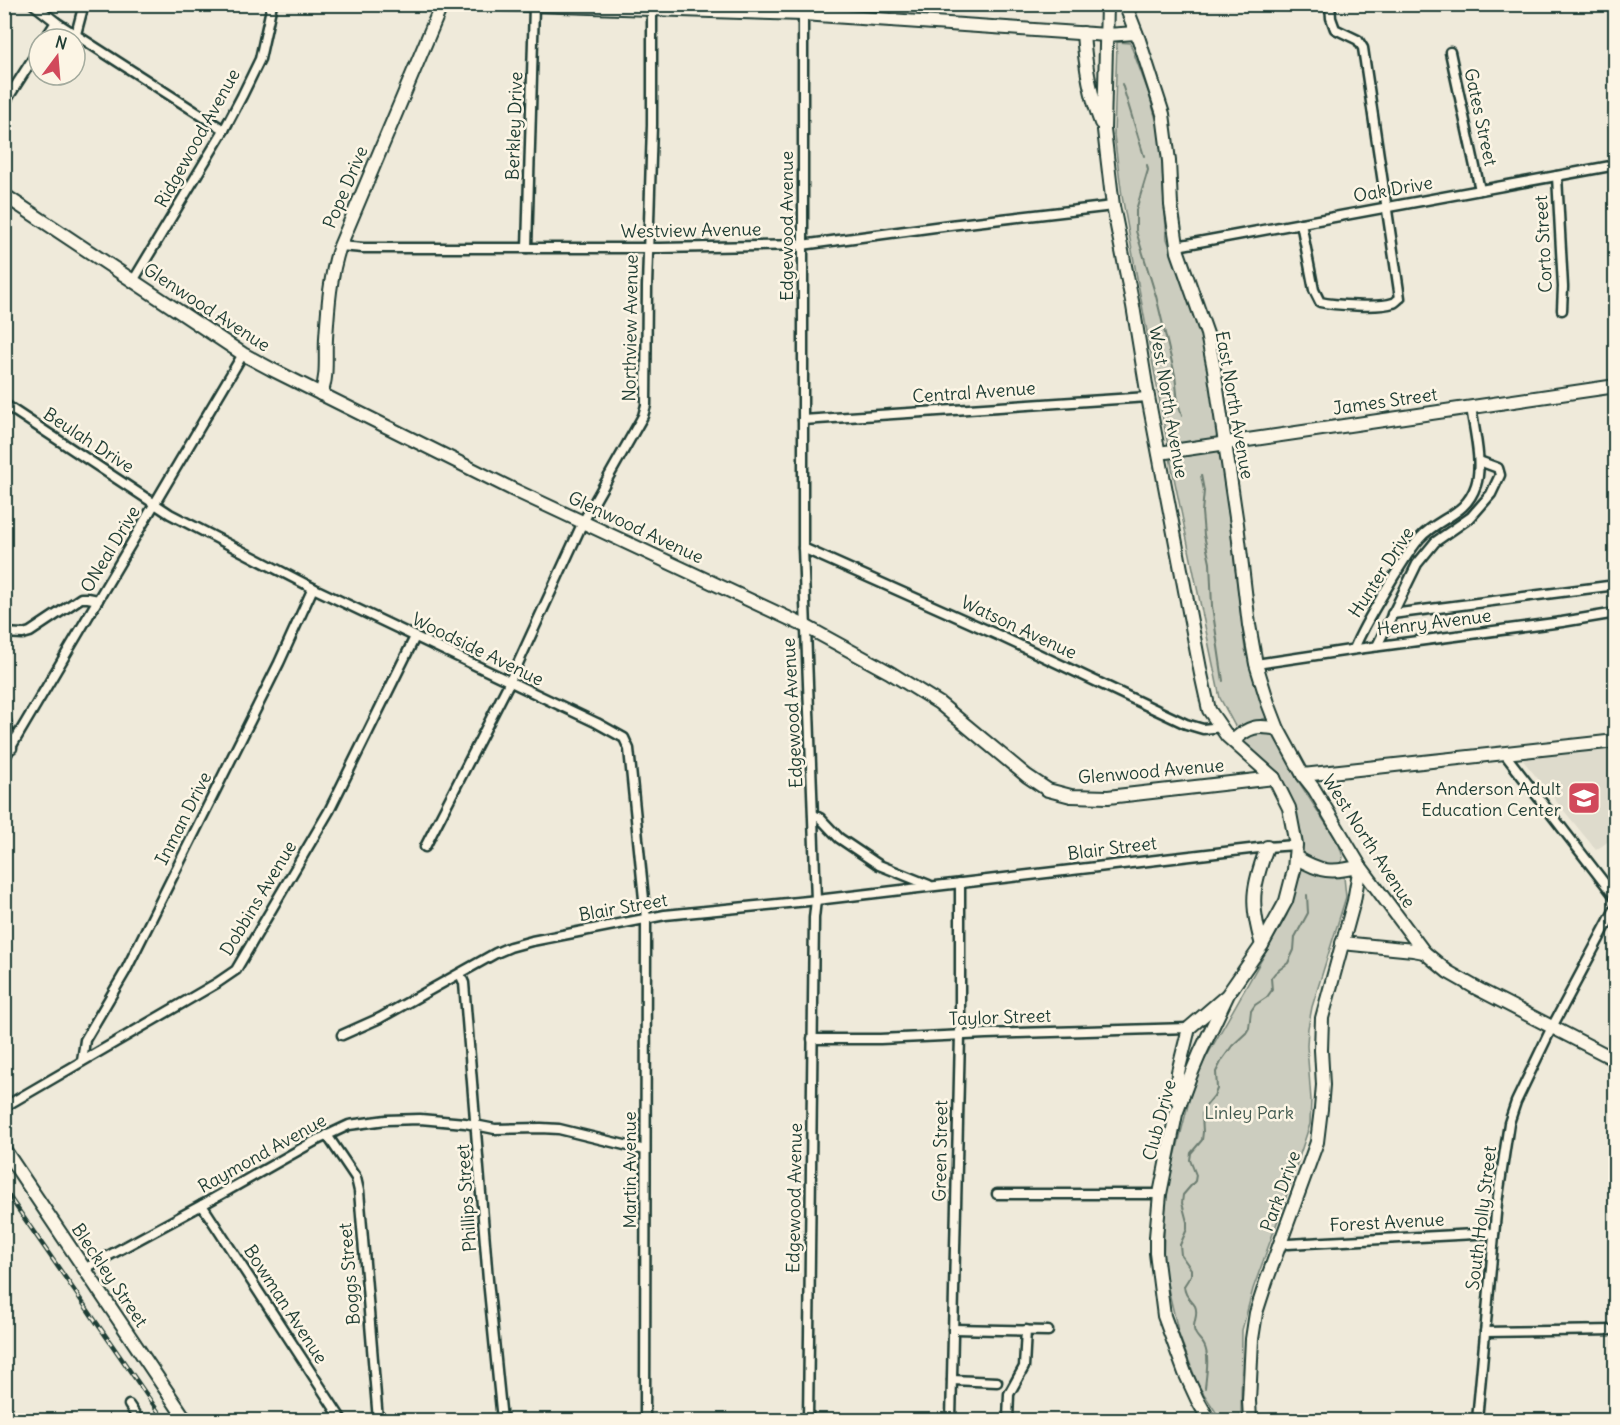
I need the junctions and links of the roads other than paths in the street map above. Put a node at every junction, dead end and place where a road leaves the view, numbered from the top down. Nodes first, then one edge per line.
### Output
1 (33, 4) edge
2 (84, 4) edge
3 (272, 4) edge
4 (442, 4) edge
5 (500, 4) edge
6 (1107, 4) edge
7 (1125, 4) edge
8 (1330, 4) edge
9 (563, 5) edge
10 (534, 6) edge
11 (652, 9) junction
12 (805, 9) edge
13 (56, 22) junction
14 (53, 27) edge
15 (64, 27) edge
16 (78, 27) edge
17 (1083, 33) junction
18 (1136, 33) junction
19 (1107, 35) junction
20 (87, 41) edge
21 (1450, 52) dead end
22 (27, 68) edge
23 (4, 104) edge
24 (224, 130) junction
25 (1104, 130) junction
26 (1616, 165) edge
27 (1557, 176) junction
28 (1480, 190) junction
29 (4, 195) edge
30 (1113, 206) junction
31 (1387, 207) junction
32 (1301, 223) junction
33 (802, 245) junction
34 (340, 246) junction
35 (1177, 246) junction
36 (526, 248) junction
37 (648, 248) junction
38 (133, 280) junction
39 (1562, 310) dead end
40 (243, 354) junction
41 (1616, 386) edge
42 (321, 394) junction
43 (1148, 397) junction
44 (4, 404) edge
45 (1472, 407) junction
46 (803, 420) junction
47 (1224, 443) junction
48 (1159, 453) junction
49 (1479, 461) junction
50 (156, 504) junction
51 (583, 522) junction
52 (803, 548) junction
53 (1616, 585) edge
54 (314, 588) junction
55 (98, 600) junction
56 (1616, 613) edge
57 (1392, 614) junction
58 (805, 626) junction
59 (4, 633) edge
60 (416, 637) junction
61 (1377, 646) junction
62 (1353, 649) junction
63 (1256, 664) junction
64 (509, 683) junction
65 (4, 712) edge
66 (1222, 728) junction
67 (1278, 729) junction
68 (1233, 741) junction
69 (1616, 741) edge
70 (12, 748) junction
71 (1504, 753) junction
72 (4, 759) edge
73 (1303, 775) junction
74 (1274, 778) junction
75 (814, 815) junction
76 (425, 847) dead end
77 (1267, 847) junction
78 (1296, 851) junction
79 (1360, 866) junction
80 (960, 883) junction
81 (933, 886) junction
82 (1616, 898) edge
83 (816, 900) junction
84 (1616, 907) edge
85 (646, 919) junction
86 (1342, 943) junction
87 (1262, 945) junction
88 (1424, 952) junction
89 (460, 974) junction
90 (1228, 994) junction
91 (1189, 1028) junction
92 (1552, 1028) junction
93 (342, 1035) dead end
94 (960, 1035) junction
95 (812, 1039) junction
96 (1616, 1060) edge
97 (82, 1061) junction
98 (4, 1107) edge
99 (1176, 1114) junction
100 (477, 1127) junction
101 (327, 1135) junction
102 (4, 1149) edge
103 (645, 1150) junction
104 (997, 1194) dead end
105 (1160, 1194) junction
106 (202, 1205) junction
107 (1494, 1233) junction
108 (1281, 1242) junction
109 (84, 1269) junction
110 (953, 1329) junction
111 (1026, 1330) junction
112 (1616, 1330) edge
113 (1047, 1331) dead end
114 (1485, 1332) junction
115 (952, 1380) junction
116 (998, 1382) dead end
117 (129, 1405) dead end
118 (4, 1414) edge
119 (16, 1420) edge
120 (139, 1420) edge
121 (186, 1420) edge
122 (342, 1420) edge
123 (378, 1420) edge
124 (502, 1420) edge
125 (645, 1420) edge
126 (808, 1420) edge
127 (951, 1420) edge
128 (1008, 1420) edge
129 (1209, 1420) edge
130 (1250, 1420) edge
131 (1477, 1420) edge

1 - 13 street
2 - 16 street
3 - 24 street, Ridgewood Avenue
4 - 34 main road, Pope Drive
5 - 10 main road
6 - 19 main road, West North Avenue
7 - 18 main road, East North Avenue
8 - 31 street
9 - 10 main road
9 - 11 main road
10 - 36 street, Berkley Drive
11 - 12 main road
11 - 37 street, Northview Avenue
12 - 17 main road
12 - 33 street, Edgewood Avenue
13 - 14 street
13 - 15 street
17 - 19 main road
17 - 25 main road
18 - 19 main road
18 - 35 main road, East North Avenue
19 - 25 main road, West North Avenue
20 - 24 street
21 - 28 street, Gates Street
22 - 23 street
24 - 38 street, Ridgewood Avenue
25 - 30 main road, West North Avenue
26 - 27 street, Oak Drive
27 - 28 street, Oak Drive
27 - 39 street, Corto Street
28 - 31 street, Oak Drive
29 - 38 main road, Glenwood Avenue
30 - 33 street, Westview Avenue
30 - 43 main road, West North Avenue
31 - 32 street, Oak Drive
31 - 32 street
32 - 35 street, Oak Drive
33 - 37 street, Westview Avenue
33 - 46 street, Edgewood Avenue
34 - 36 street, Westview Avenue
34 - 42 main road, Pope Drive
35 - 47 main road, East North Avenue
36 - 37 street, Westview Avenue
37 - 51 street, Northview Avenue
38 - 40 main road, Glenwood Avenue
40 - 42 main road, Glenwood Avenue
40 - 50 street, ONeal Drive
41 - 45 main road, James Street
42 - 51 main road, Glenwood Avenue
43 - 46 street, Central Avenue
43 - 48 main road, West North Avenue
44 - 50 street, Beulah Drive
45 - 47 main road, James Street
45 - 49 street, Hunter Drive
46 - 52 street, Edgewood Avenue
47 - 48 main road, James Street
47 - 63 main road, East North Avenue
48 - 66 main road, West North Avenue
49 - 57 street, Hunter Drive
49 - 62 street, Hunter Drive
50 - 54 street, Woodside Avenue
50 - 55 street, ONeal Drive
51 - 58 main road, Glenwood Avenue
51 - 64 street, Northview Avenue
52 - 58 street, Edgewood Avenue
52 - 66 street, Watson Avenue
53 - 57 street, Henry Avenue
54 - 60 street, Woodside Avenue
54 - 97 street, Inman Drive
55 - 59 street
55 - 70 street, ONeal Drive
56 - 61 street, Henry Avenue
57 - 61 street, Hunter Drive
58 - 74 main road, Glenwood Avenue
58 - 75 street, Edgewood Avenue
60 - 64 street, Woodside Avenue
60 - 97 street, Dobbins Avenue
61 - 62 street, Henry Avenue
62 - 63 street, Henry Avenue
63 - 67 main road, East North Avenue
64 - 76 street, Northview Avenue
64 - 85 street, Woodside Avenue
65 - 70 street
66 - 68 main road, West North Avenue
67 - 68 main road
67 - 73 main road, East North Avenue
68 - 74 main road, West North Avenue
69 - 71 main road
70 - 72 street, ONeal Drive
71 - 73 main road
71 - 82 street
73 - 79 main road, West North Avenue
74 - 78 main road
75 - 81 street, Blair Street
75 - 83 street, Edgewood Avenue
77 - 78 street, Blair Street
77 - 80 street, Blair Street
77 - 87 main road
78 - 79 main road
78 - 87 main road, Club Drive
79 - 86 main road, Park Drive
79 - 88 main road, West North Avenue
80 - 81 street, Blair Street
80 - 94 street, Green Street
81 - 83 street, Blair Street
83 - 85 street, Blair Street
83 - 95 street, Edgewood Avenue
84 - 92 street, South Holly Street
85 - 89 street, Blair Street
85 - 103 street, Martin Avenue
86 - 88 main road
86 - 108 main road, Park Drive
87 - 90 main road, Club Drive
88 - 92 main road, West North Avenue
89 - 93 street, Blair Street
89 - 100 street, Phillips Street
90 - 91 main road
90 - 99 main road, Club Drive
91 - 94 street, Taylor Street
91 - 99 main road
92 - 96 main road, West North Avenue
92 - 107 street, South Holly Street
94 - 95 street, Taylor Street
94 - 110 street, Green Street
95 - 126 street, Edgewood Avenue
97 - 98 street, Dobbins Avenue
99 - 105 main road, Club Drive
100 - 101 street, Raymond Avenue
100 - 103 street, Raymond Avenue
100 - 124 street, Phillips Street
101 - 106 street, Raymond Avenue
101 - 123 street, Boggs Street
102 - 109 main road, Bleckley Street
103 - 125 street, Martin Avenue
104 - 105 street
105 - 129 main road, Club Drive
106 - 109 street, Raymond Avenue
106 - 122 street, Bowman Avenue
107 - 108 street, Forest Avenue
107 - 114 street, South Holly Street
108 - 130 main road, Park Drive
109 - 121 main road, Bleckley Street
110 - 111 street
110 - 115 street, Green Street
111 - 113 street
111 - 128 street
112 - 114 street
114 - 131 street, South Holly Street
115 - 116 street
115 - 127 street, Green Street
117 - 120 street
118 - 119 main road

